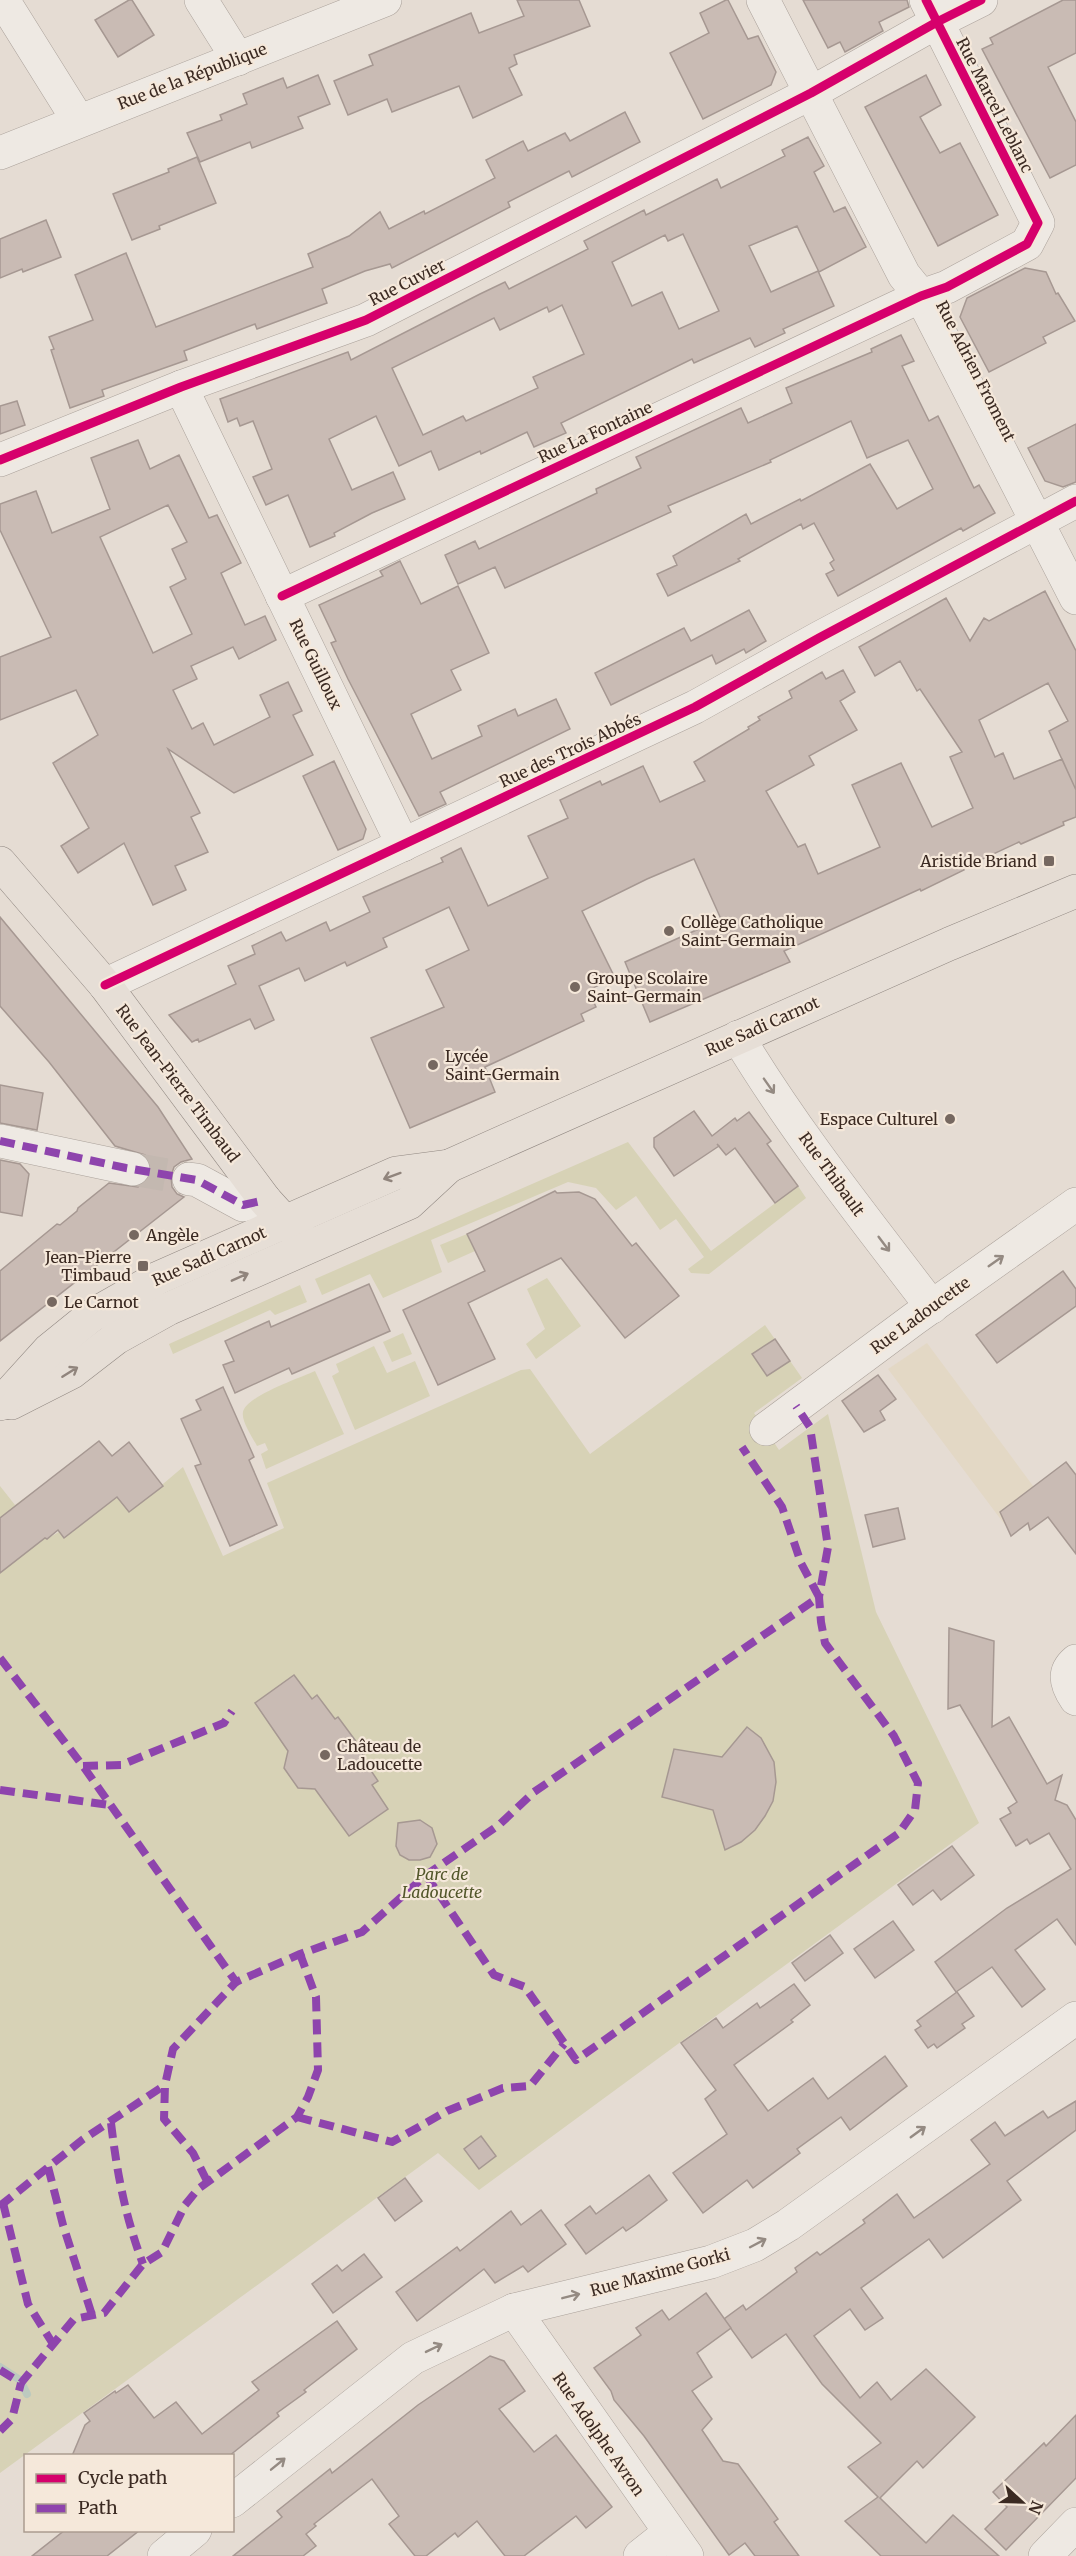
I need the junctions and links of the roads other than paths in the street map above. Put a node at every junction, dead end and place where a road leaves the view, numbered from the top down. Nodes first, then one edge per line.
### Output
1 (3, 0) edge
2 (201, 0) edge
3 (385, 0) edge
4 (763, 0) edge
5 (981, 0) edge
6 (931, 11) edge
7 (238, 59) junction
8 (811, 93) junction
9 (78, 120) junction
10 (0, 153) edge
11 (1038, 223) joint
12 (921, 296) junction
13 (181, 387) junction
14 (0, 460) edge
15 (1076, 501) edge
16 (1037, 521) junction
17 (282, 596) junction
18 (1076, 598) edge
19 (403, 845) junction
20 (0, 863) edge
21 (1076, 891) edge
22 (105, 986) junction
23 (738, 1037) junction
24 (0, 1141) edge
25 (449, 1166) junction
26 (133, 1169) tunnel mouth
27 (189, 1179) tunnel mouth
28 (1076, 1204) edge
29 (275, 1211) junction
30 (312, 1245) junction
31 (932, 1307) junction
32 (0, 1404) edge
33 (0, 1409) edge
34 (766, 1429) dead end
35 (1076, 1661) edge
36 (1076, 1699) edge
37 (1076, 2018) edge
38 (514, 2310) junction
39 (234, 2499) edge
40 (1076, 2524) edge
41 (193, 2532) edge
42 (678, 2545) edge
43 (164, 2556) edge
44 (640, 2556) edge
45 (1045, 2556) edge

1 - 9 street
2 - 7 street
3 - 7 street, Rue de la République
4 - 8 street, Rue Adrien Froment
5 - 6 street, Rue Cuvier
6 - 8 street, Rue Cuvier
6 - 11 street, Rue Marcel Leblanc
7 - 9 street, Rue de la République
8 - 12 street, Rue Adrien Froment
8 - 13 street, Rue Cuvier
9 - 10 street, Rue de la République
11 - 12 street, Rue La Fontaine
12 - 16 street, Rue Adrien Froment
12 - 17 street, Rue La Fontaine
13 - 14 street, Rue Cuvier
13 - 17 street, Rue Guilloux
15 - 16 street, Rue des Trois Abbés
16 - 18 street, Rue Adrien Froment
16 - 19 street, Rue des Trois Abbés
17 - 19 street, Rue Guilloux
19 - 22 street, Rue des Trois Abbés
20 - 22 main road, Rue Jean-Pierre Timbaud
21 - 23 main road, Rue Sadi Carnot
22 - 29 main road, Rue Jean-Pierre Timbaud
23 - 25 main road, Rue Sadi Carnot
23 -> 31 street, Rue Thibault
24 - 26 street
25 -> 29 main road, Rue Sadi Carnot
25 - 30 main road, Rue Sadi Carnot
27 - 29 street
31 -> 28 street, Rue Ladoucette
29 - 30 main road, Rue Jean-Pierre Timbaud
29 - 32 main road, Rue Sadi Carnot
33 -> 30 main road, Rue Sadi Carnot
31 - 34 street, Rue Ladoucette
35 - 36 street
38 -> 37 street, Rue Maxime Gorki
39 -> 38 street, Rue Maxime Gorki
38 - 42 street, Rue Adolphe Avron
40 - 45 street
41 - 43 street
42 - 44 street

